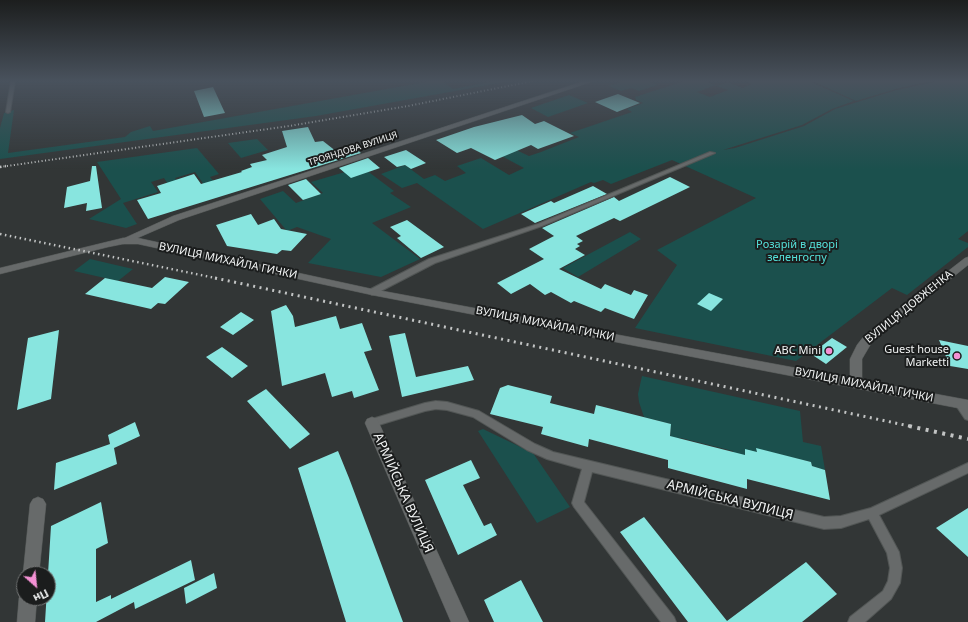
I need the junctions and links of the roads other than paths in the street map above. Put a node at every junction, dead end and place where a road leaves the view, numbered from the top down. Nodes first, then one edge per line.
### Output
1 (505, 110) edge
2 (712, 153) dead end
3 (123, 241) junction
4 (968, 260) edge
5 (0, 271) edge
6 (372, 292) junction
7 (856, 383) junction
8 (964, 404) edge
9 (968, 416) edge
10 (372, 423) joint
11 (588, 466) junction
12 (968, 468) edge
13 (38, 504) dead end
14 (872, 513) junction
15 (32, 566) edge
16 (27, 606) edge
17 (26, 622) edge
18 (460, 622) edge
19 (669, 622) edge
20 (854, 622) edge

1 - 3 street, ТРОЯНДОВА ВУЛИЦЯ
2 - 6 lane
3 - 5 street
3 - 6 street, ВУЛИЦЯ МИХАЙЛА ГИЧКИ
4 - 7 street, ВУЛИЦЯ ДОВЖЕНКА
6 - 7 street, ВУЛИЦЯ МИХАЙЛА ГИЧКИ
7 - 8 street, ВУЛИЦЯ МИХАЙЛА ГИЧКИ
8 - 9 lane
10 - 11 lane, АРМІЙСЬКА ВУЛИЦЯ
10 - 18 street, АРМІЙСЬКА ВУЛИЦЯ
11 - 14 lane, АРМІЙСЬКА ВУЛИЦЯ
11 - 19 lane
12 - 14 lane, АРМІЙСЬКА ВУЛИЦЯ
13 - 15 street
14 - 20 lane
16 - 17 street

